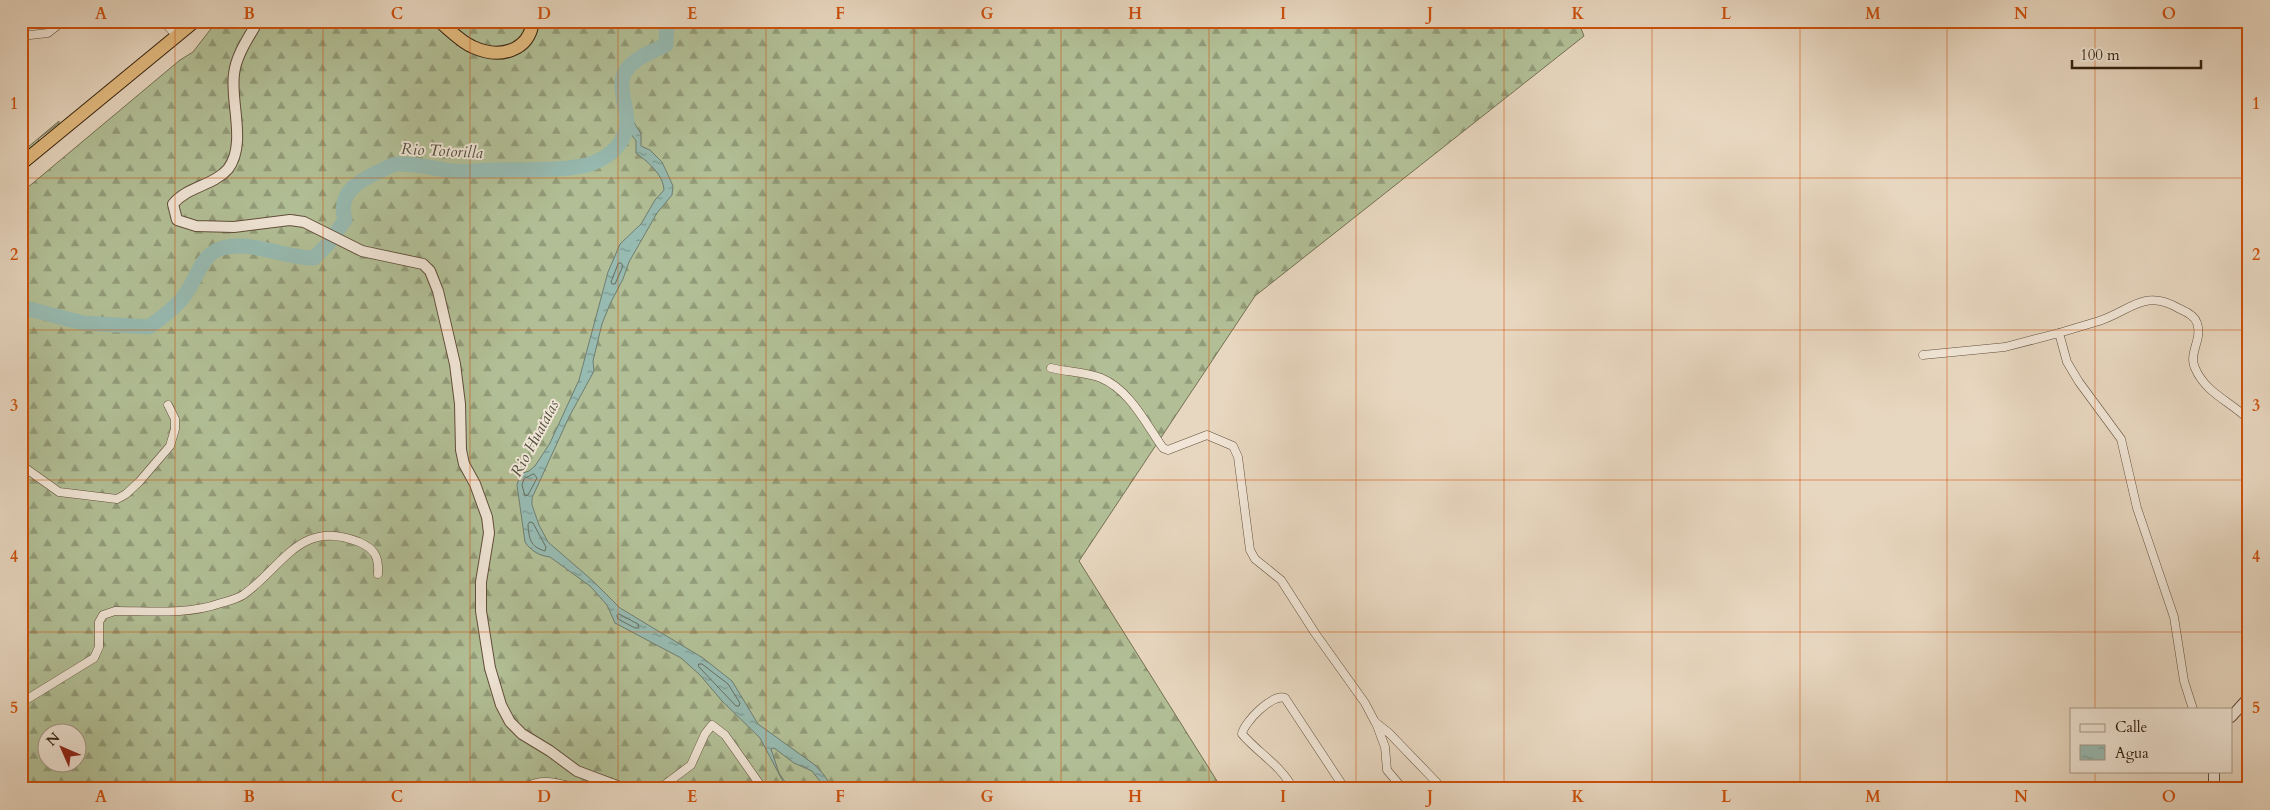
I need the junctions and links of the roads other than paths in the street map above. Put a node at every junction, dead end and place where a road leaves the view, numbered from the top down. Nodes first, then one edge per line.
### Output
1 (63, 21) edge
2 (162, 21) edge
3 (196, 21) edge
4 (258, 21) edge
5 (439, 21) edge
6 (533, 21) edge
7 (176, 35) junction
8 (21, 36) edge
9 (21, 164) edge
10 (2059, 333) junction
11 (1923, 355) dead end
12 (1051, 368) dead end
13 (168, 405) dead end
14 (2249, 420) edge
15 (21, 465) edge
16 (378, 574) dead end
17 (2249, 697) edge
18 (21, 703) edge
19 (2193, 708) edge
20 (2232, 716) edge
21 (1375, 722) junction
22 (2214, 772) edge
23 (612, 783) junction
24 (522, 789) edge
25 (625, 789) edge
26 (659, 789) edge
27 (764, 789) edge
28 (1293, 789) edge
29 (1345, 789) edge
30 (1403, 789) edge
31 (1443, 789) edge
32 (2214, 789) edge

1 - 8 street
2 - 7 street
3 - 7 highway
4 - 23 street
5 - 6 highway
7 - 9 highway
10 - 11 street
10 - 14 street
10 - 19 street
12 - 21 street
13 - 15 street
16 - 18 street
17 - 20 street
21 - 30 street
21 - 31 street
22 - 32 street
23 - 24 street
23 - 25 street
26 - 27 street
28 - 29 street

